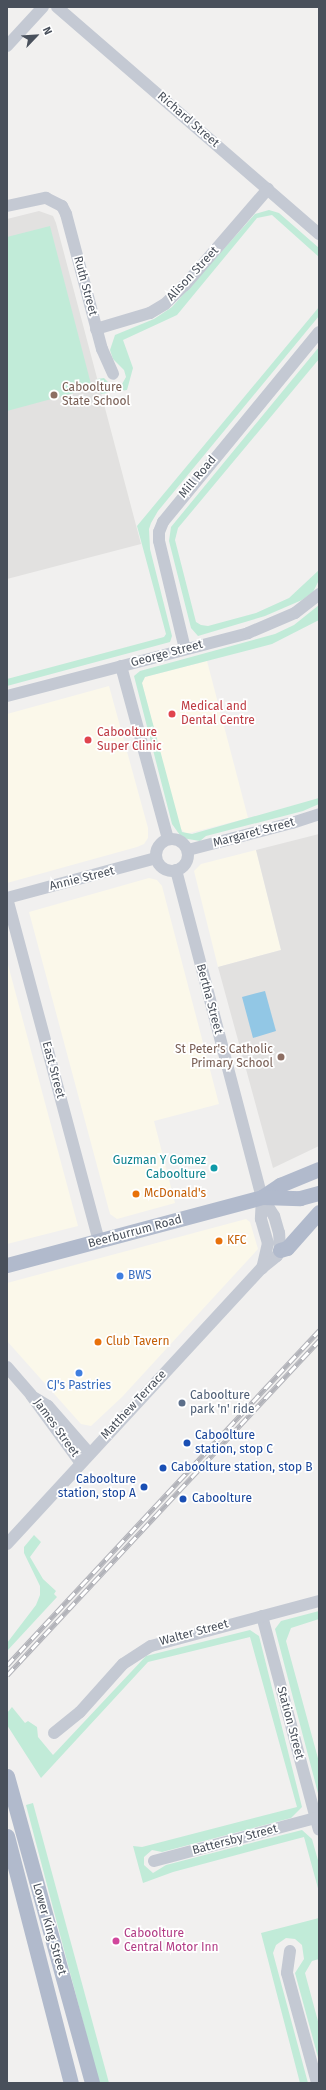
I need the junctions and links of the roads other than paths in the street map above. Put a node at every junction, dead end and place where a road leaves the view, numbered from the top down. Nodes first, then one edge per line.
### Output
1 (43, 7) edge
2 (57, 7) edge
3 (7, 46) edge
4 (268, 189) junction
5 (7, 206) edge
6 (319, 234) edge
7 (96, 329) junction
8 (319, 332) edge
9 (113, 374) dead end
10 (319, 594) edge
11 (186, 648) junction
12 (121, 666) junction
13 (7, 696) edge
14 (319, 814) edge
15 (168, 839) junction
16 (188, 850) junction
17 (156, 858) junction
18 (176, 870) junction
19 (7, 898) edge
20 (319, 1169) edge
21 (319, 1192) edge
22 (262, 1198) junction
23 (319, 1212) edge
24 (99, 1241) junction
25 (280, 1250) junction
26 (7, 1265) edge
27 (262, 1268) junction
28 (7, 1367) edge
29 (31, 1395) junction
30 (89, 1453) junction
31 (80, 1462) junction
32 (7, 1544) edge
33 (319, 1601) edge
34 (262, 1616) junction
35 (54, 1733) dead end
36 (7, 1776) edge
37 (316, 1818) junction
38 (319, 1830) edge
39 (7, 1838) edge
40 (154, 1861) dead end
41 (290, 1951) dead end
42 (71, 2083) edge
43 (92, 2083) edge
44 (316, 2083) edge

1 - 3 street
2 - 4 street, Richard Street
4 - 6 street, Richard Street
4 - 7 street, Alison Street
5 - 7 street, Ruth Street
7 - 9 street, Ruth Street
8 - 11 street, Mill Road
10 - 11 street, George Street
11 - 12 street, George Street
12 - 13 street, George Street
12 - 15 street
14 - 16 street, Margaret Street
15 - 16 street
15 - 17 street
16 - 18 street
17 - 18 street
17 - 19 street, Annie Street
18 - 22 street, Bertha Street
19 - 24 street, East Street
20 - 22 main road, Beerburrum Road
21 - 22 main road, Beerburrum Road
22 - 24 main road, Beerburrum Road
22 - 25 street
22 - 27 street, Matthew Terrace
23 - 25 main road
24 - 26 main road, Beerburrum Road
25 - 27 street, Matthew Terrace
27 - 30 street, Matthew Terrace
28 - 29 street, James Street
29 - 30 street, James Street
29 - 31 street, James Street
30 - 31 street, Matthew Terrace
31 - 32 street, Matthew Terrace
33 - 34 street, Walter Street
34 - 35 street, Walter Street
34 - 37 street, Station Street
36 - 43 main road, Lower King Street
37 - 38 street, Station Street
37 - 40 street, Battersby Street
39 - 42 main road, Lower King Street
41 - 44 street

